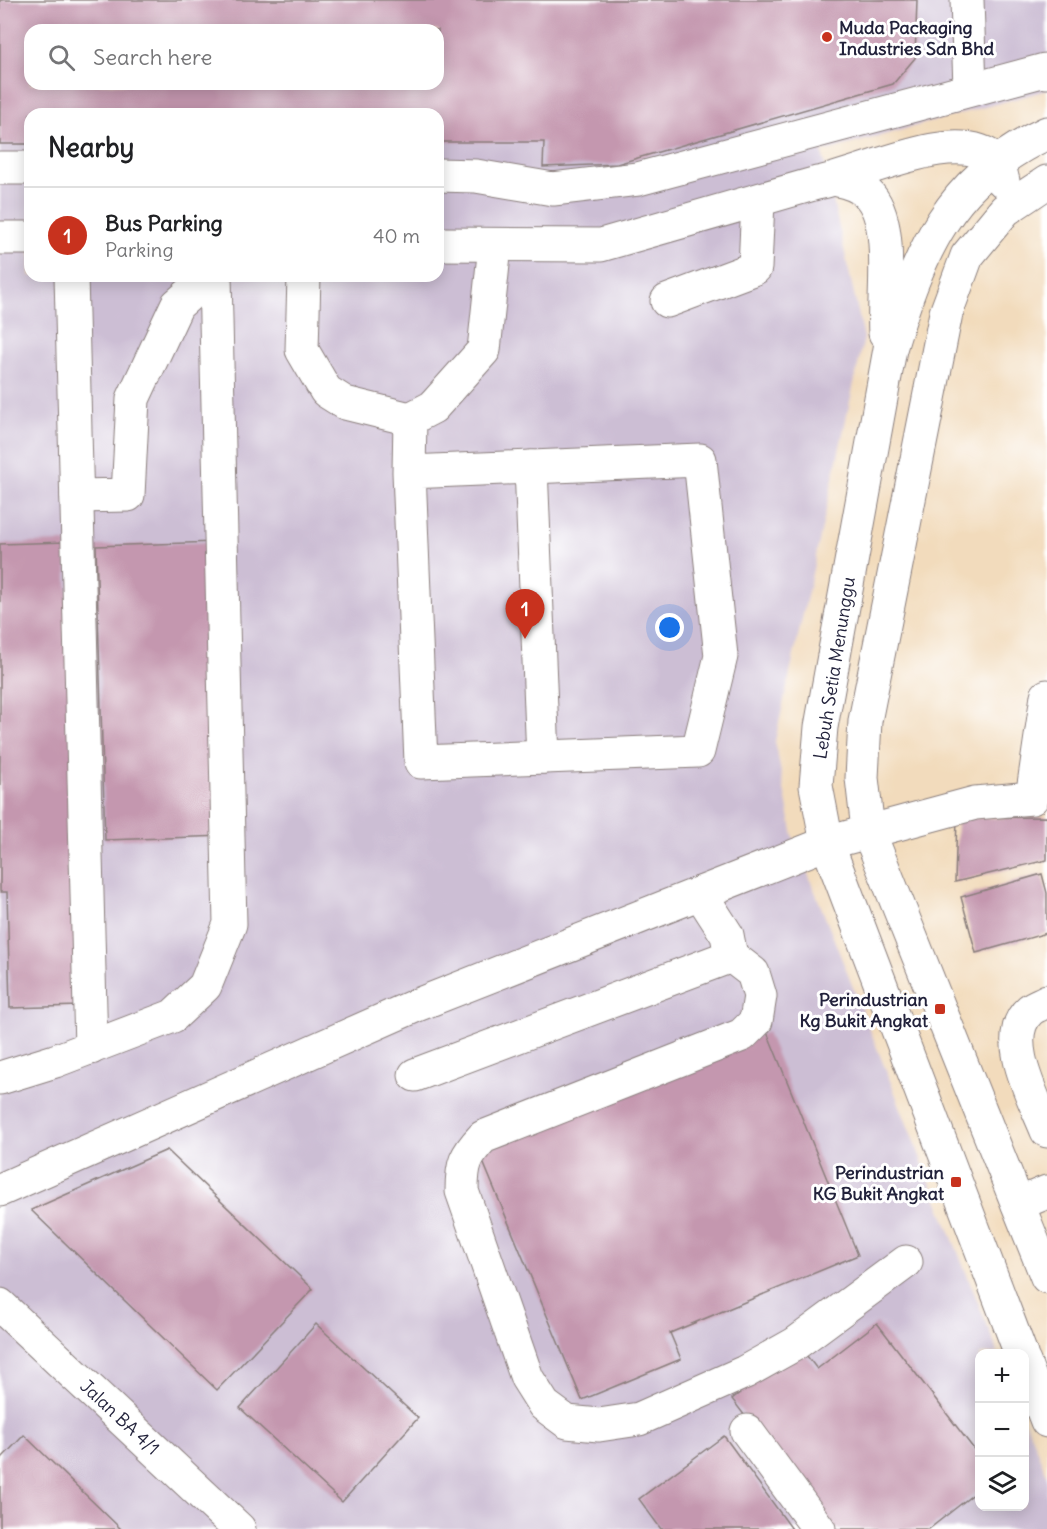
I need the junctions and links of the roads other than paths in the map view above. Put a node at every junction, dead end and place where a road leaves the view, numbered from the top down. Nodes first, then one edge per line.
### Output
1 (967, 0) edge
2 (1047, 72) edge
3 (970, 88) junction
4 (1047, 133) edge
5 (997, 161) junction
6 (0, 168) edge
7 (24, 168) edge
8 (444, 175) edge
9 (838, 180) junction
10 (1047, 182) edge
11 (758, 201) junction
12 (1005, 210) junction
13 (0, 238) edge
14 (24, 238) edge
15 (444, 244) edge
16 (495, 245) junction
17 (71, 282) edge
18 (203, 282) edge
19 (215, 282) edge
20 (304, 282) edge
21 (667, 301) dead end
22 (890, 349) junction
23 (410, 419) junction
24 (531, 467) junction
25 (409, 472) junction
26 (76, 496) junction
27 (1047, 696) edge
28 (543, 757) junction
29 (868, 830) junction
30 (827, 843) junction
31 (700, 893) junction
32 (731, 956) junction
33 (1047, 1001) edge
34 (91, 1048) junction
35 (415, 1075) dead end
36 (0, 1078) edge
37 (1047, 1131) edge
38 (0, 1190) edge
39 (1033, 1198) edge
40 (906, 1262) dead end
41 (1047, 1277) edge
42 (0, 1305) edge
43 (1019, 1349) edge
44 (1029, 1375) edge
45 (1047, 1422) edge
46 (747, 1431) dead end
47 (239, 1529) edge
48 (819, 1529) edge

1 - 3 street
2 - 3 street
3 - 8 street
4 - 5 street, Lebuh Setia Menunggu
5 - 9 street
5 - 12 street
5 - 22 street, Lebuh Setia Menunggu
6 - 7 street
9 - 11 street
9 - 22 street
10 - 12 street
11 - 16 street
11 - 21 street
12 - 29 street
13 - 14 street
15 - 16 street
16 - 23 street
17 - 26 street
18 - 26 street
19 - 34 street
20 - 23 street
22 - 30 street, Lebuh Setia Menunggu
23 - 25 street
24 - 25 street
24 - 28 street
24 - 28 street
25 - 28 street
26 - 34 street
27 - 29 street
29 - 30 street
29 - 39 street
30 - 31 street
30 - 43 street, Lebuh Setia Menunggu
31 - 32 street
31 - 38 street
32 - 35 street
32 - 40 street
33 - 37 street
34 - 36 street
39 - 41 street
42 - 47 street, Jalan BA 4/1
44 - 45 street
46 - 48 street

